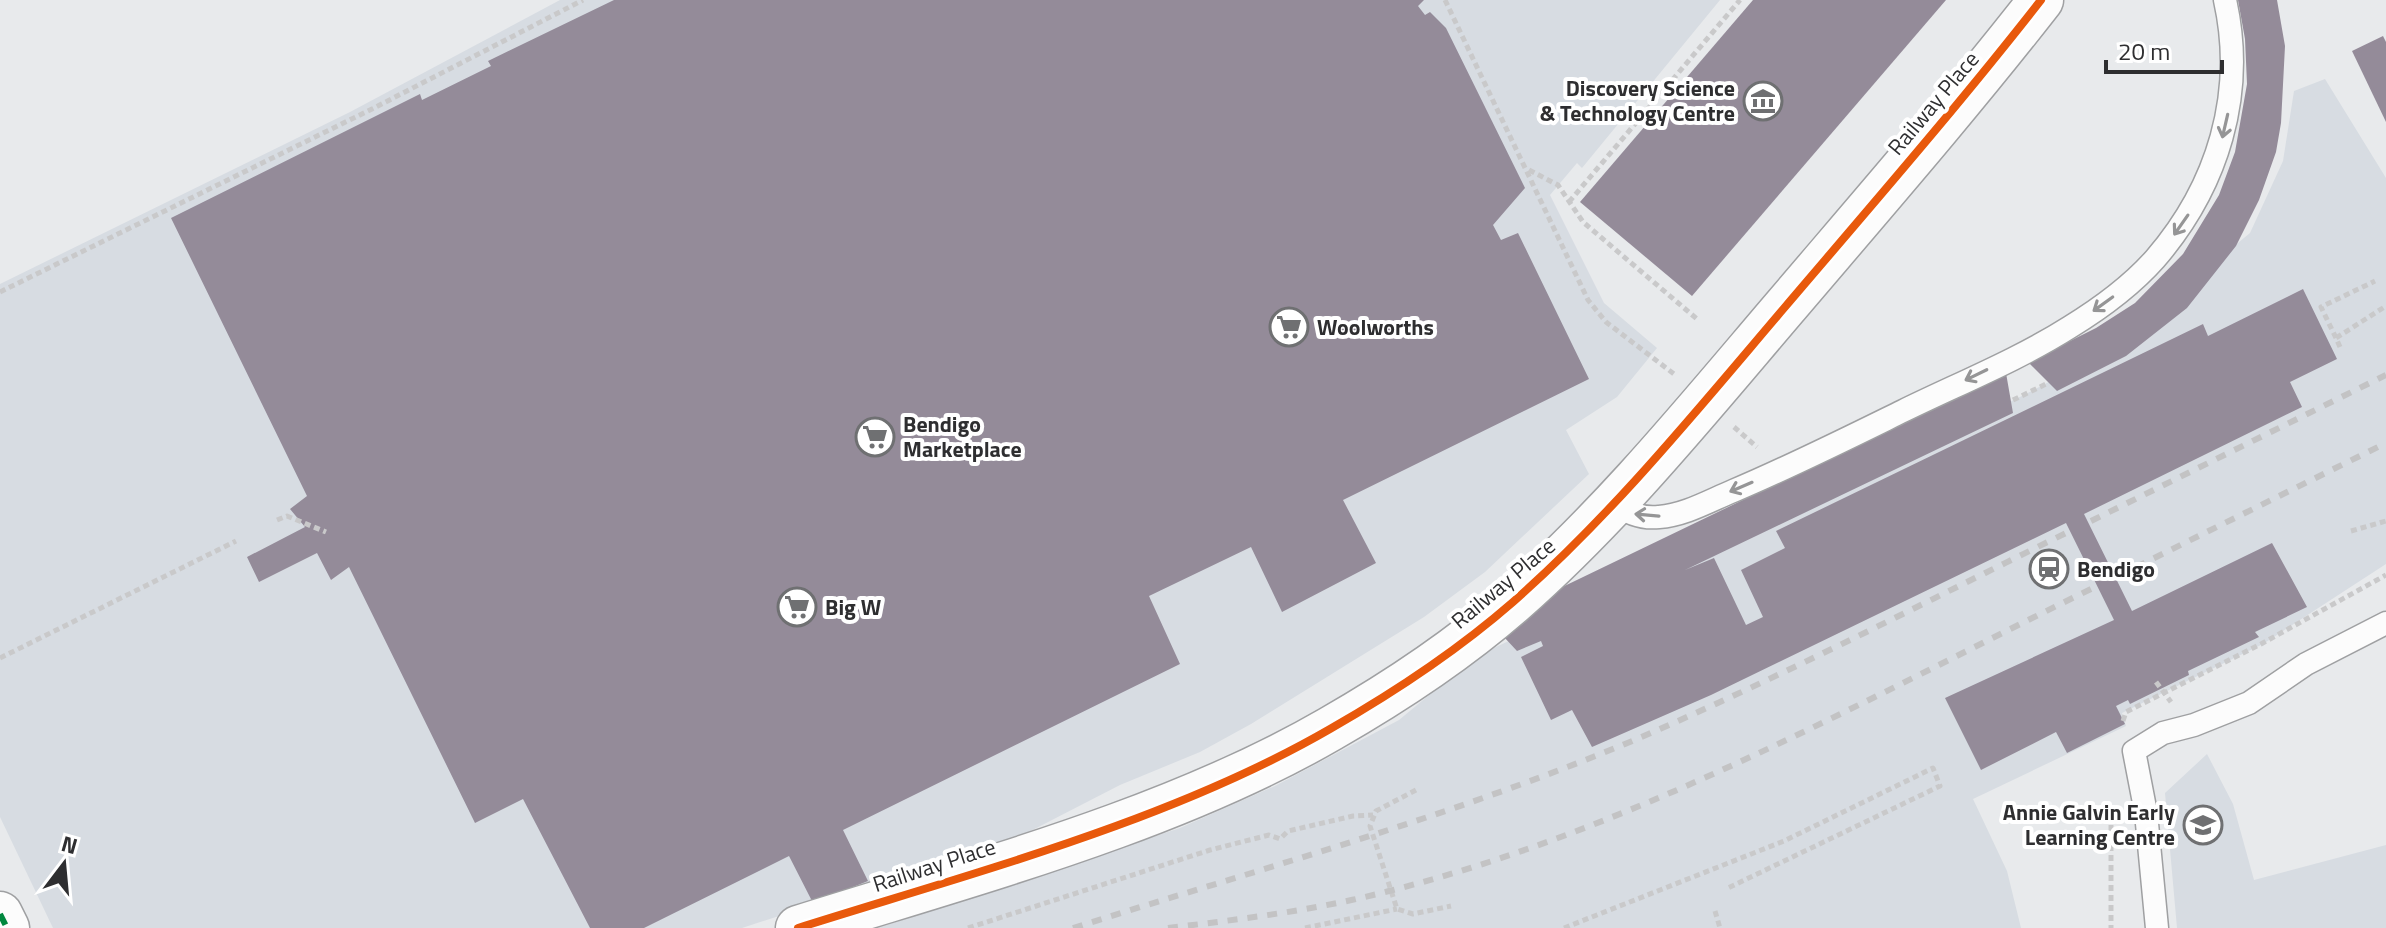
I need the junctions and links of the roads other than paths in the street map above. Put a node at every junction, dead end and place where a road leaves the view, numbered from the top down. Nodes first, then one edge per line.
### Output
1 (2041, 0) edge
2 (2225, 0) edge
3 (1614, 503) junction
4 (2386, 623) edge
5 (0, 914) edge
6 (7, 928) edge
7 (798, 928) edge
8 (2157, 928) edge

1 - 3 street, Railway Place
2 -> 3 lane
3 - 7 street, Railway Place
4 - 8 lane
5 - 6 street

